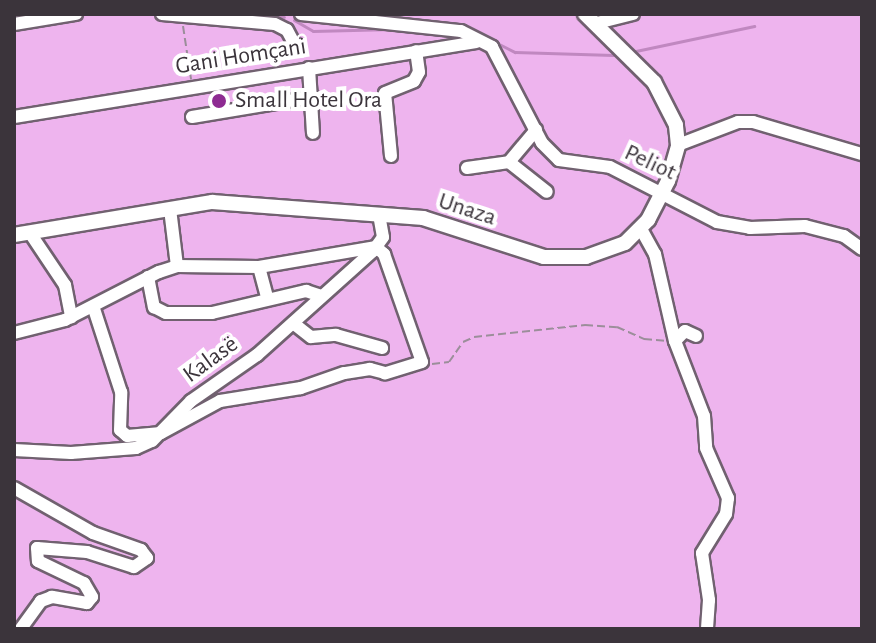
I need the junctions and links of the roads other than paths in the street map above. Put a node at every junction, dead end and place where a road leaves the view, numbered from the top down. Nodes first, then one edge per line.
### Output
1 (76, 14) edge
2 (162, 14) edge
3 (288, 14) edge
4 (301, 14) edge
5 (633, 14) edge
6 (181, 15) edge
7 (595, 17) edge
8 (14, 24) edge
9 (284, 29) junction
10 (476, 42) junction
11 (294, 43) dead end
12 (416, 51) junction
13 (309, 68) junction
14 (313, 97) junction
15 (14, 117) edge
16 (192, 117) dead end
17 (536, 130) junction
18 (313, 133) dead end
19 (678, 145) junction
20 (862, 154) edge
21 (391, 156) dead end
22 (509, 162) junction
23 (467, 168) dead end
24 (547, 192) dead end
25 (662, 192) junction
26 (170, 209) junction
27 (379, 214) junction
28 (641, 229) junction
29 (30, 233) junction
30 (14, 235) edge
31 (376, 247) junction
32 (862, 249) edge
33 (177, 266) junction
34 (259, 267) junction
35 (148, 277) junction
36 (321, 296) junction
37 (267, 297) junction
38 (93, 306) junction
39 (71, 317) junction
40 (293, 323) junction
41 (14, 333) edge
42 (696, 336) dead end
43 (675, 341) junction
44 (382, 348) dead end
45 (161, 433) junction
46 (14, 450) edge
47 (14, 488) edge
48 (21, 629) edge
49 (707, 629) edge

1 - 8 street
2 - 6 street
3 - 9 street
4 - 10 street, Peliot
5 - 7 street
6 - 9 street
7 - 19 main road
9 - 11 street
10 - 12 street, Gani Homçani
10 - 17 street, Peliot
12 - 13 street, Gani Homçani
12 - 21 street
13 - 14 street
13 - 15 street, Gani Homçani
14 - 16 street
14 - 18 street
17 - 22 street
17 - 25 street, Peliot
19 - 20 street
19 - 25 main road, Unaza
22 - 23 street
22 - 24 street
25 - 28 main road, Unaza
25 - 32 street, Peliot
26 - 27 main road, Unaza
26 - 29 main road, Unaza
26 - 33 street
27 - 28 main road, Unaza
27 - 31 street
28 - 43 street
29 - 30 main road, Unaza
29 - 39 street
31 - 34 street
31 - 36 street, Kalasë
31 - 45 street
33 - 34 street
33 - 35 street
34 - 37 street
35 - 37 street
35 - 38 street
36 - 37 street
36 - 40 street, Kalasë
38 - 39 street
38 - 45 street
39 - 41 street
40 - 44 street
40 - 45 street, Kalasë
42 - 43 street
43 - 49 street
45 - 46 street, Kalasë
47 - 48 street

